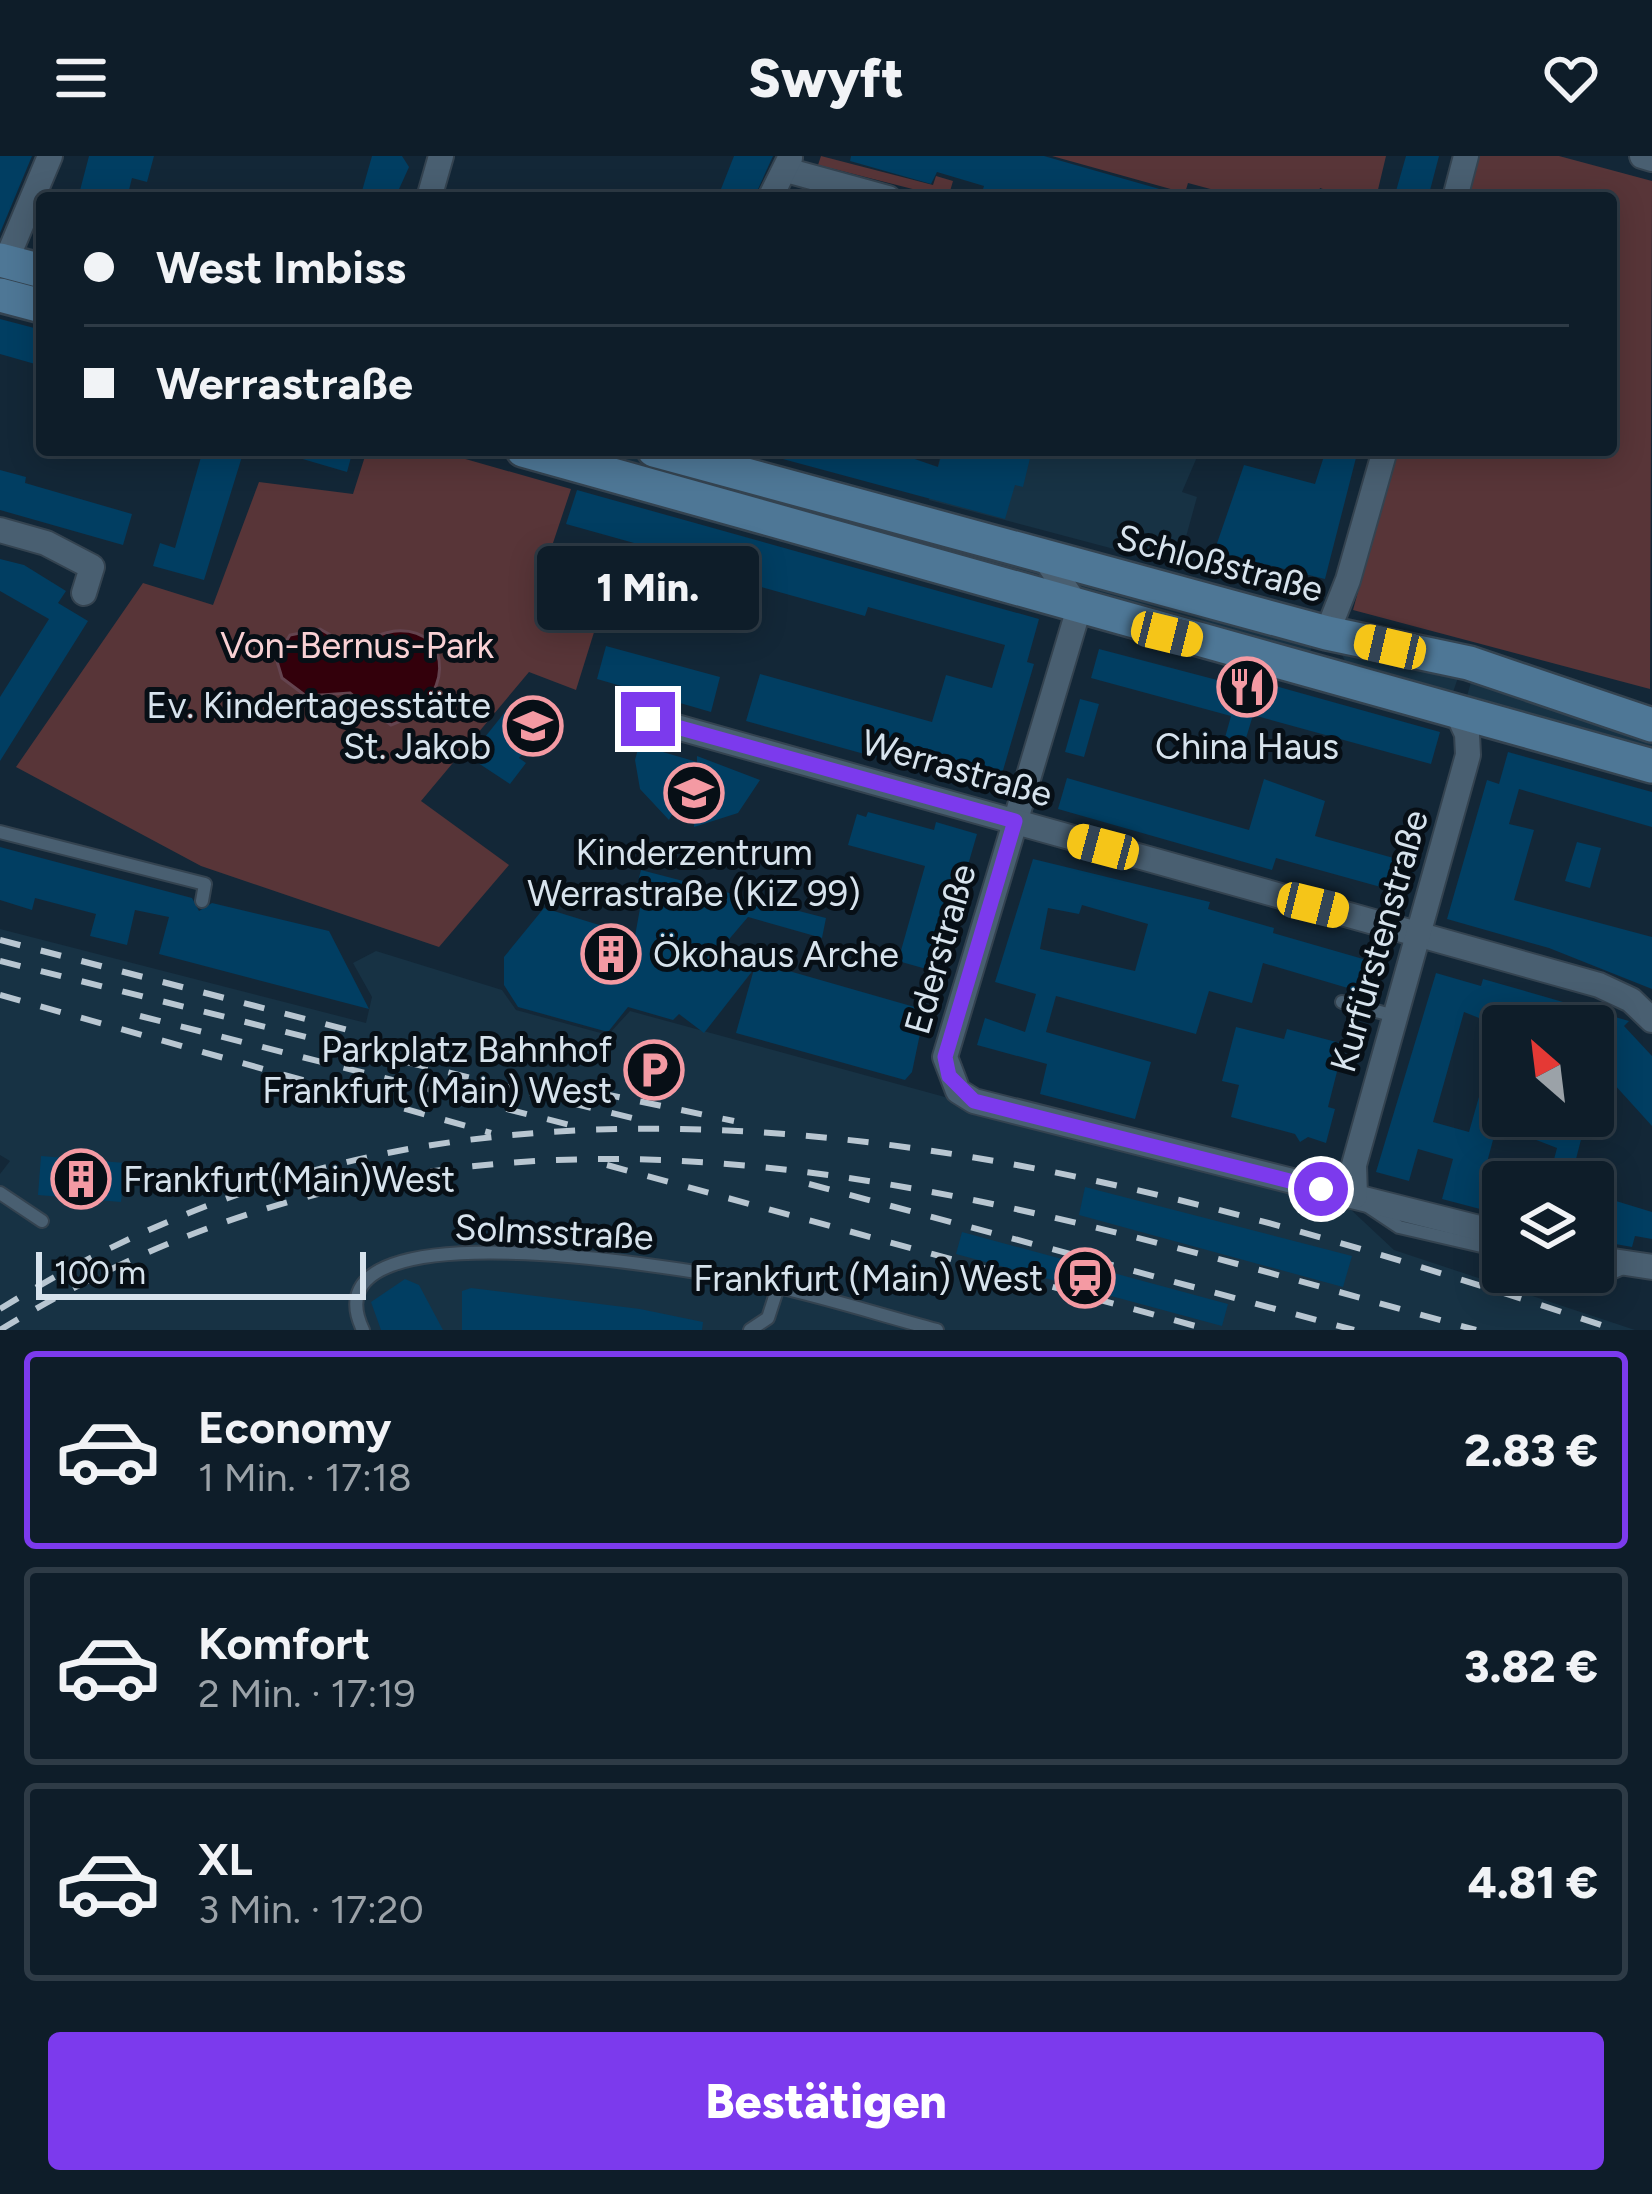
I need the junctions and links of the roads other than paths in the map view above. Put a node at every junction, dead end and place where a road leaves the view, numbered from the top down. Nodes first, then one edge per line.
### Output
1 (50, 156) edge
2 (441, 156) edge
3 (1466, 156) edge
4 (1642, 156) edge
5 (1652, 159) edge
6 (788, 163) edge
7 (431, 192) edge
8 (773, 192) edge
9 (871, 192) edge
10 (1457, 192) edge
11 (36, 271) edge
12 (2, 272) edge
13 (36, 301) edge
14 (542, 456) edge
15 (681, 456) edge
16 (1382, 456) edge
17 (0, 530) edge
18 (1043, 556) junction
19 (84, 592) dead end
20 (1075, 622) junction
21 (1327, 633) junction
22 (1316, 670) junction
23 (1455, 708) junction
24 (648, 719) dead end
25 (1652, 725) edge
26 (1652, 766) edge
27 (1015, 821) junction
28 (0, 832) edge
29 (202, 901) dead end
30 (1419, 933) junction
31 (1342, 1002) dead end
32 (1395, 1016) junction
33 (1652, 1020) edge
34 (0, 1193) edge
35 (1355, 1196) junction
36 (41, 1221) dead end
37 (1482, 1229) edge
38 (1482, 1246) edge
39 (778, 1287) junction
40 (363, 1330) edge
41 (750, 1330) edge
42 (937, 1330) edge

1 - 12 street
2 - 7 street
3 - 10 street
4 - 5 street
6 - 8 street
6 - 9 street
11 - 12 street
12 - 13 street
14 - 20 street
15 - 18 street, Schloßstraße
16 - 21 street
17 - 19 street
18 - 20 street
18 - 21 street, Schloßstraße
20 - 22 street
20 - 27 street, Ederstraße
21 - 22 street
21 - 25 street, Schloßstraße
22 - 23 street
23 - 26 street
23 - 30 street, Kurfürstenstraße
24 - 27 street, Werrastraße
27 - 30 street, Werrastraße
27 - 35 street, Ederstraße
28 - 29 lane
30 - 32 street, Kurfürstenstraße
30 - 33 street, Werrastraße
31 - 32 lane
32 - 35 street, Kurfürstenstraße
34 - 36 lane
35 - 37 street
35 - 38 lane
39 - 40 lane, Solmsstraße
39 - 41 lane
39 - 42 lane, Solmsstraße

